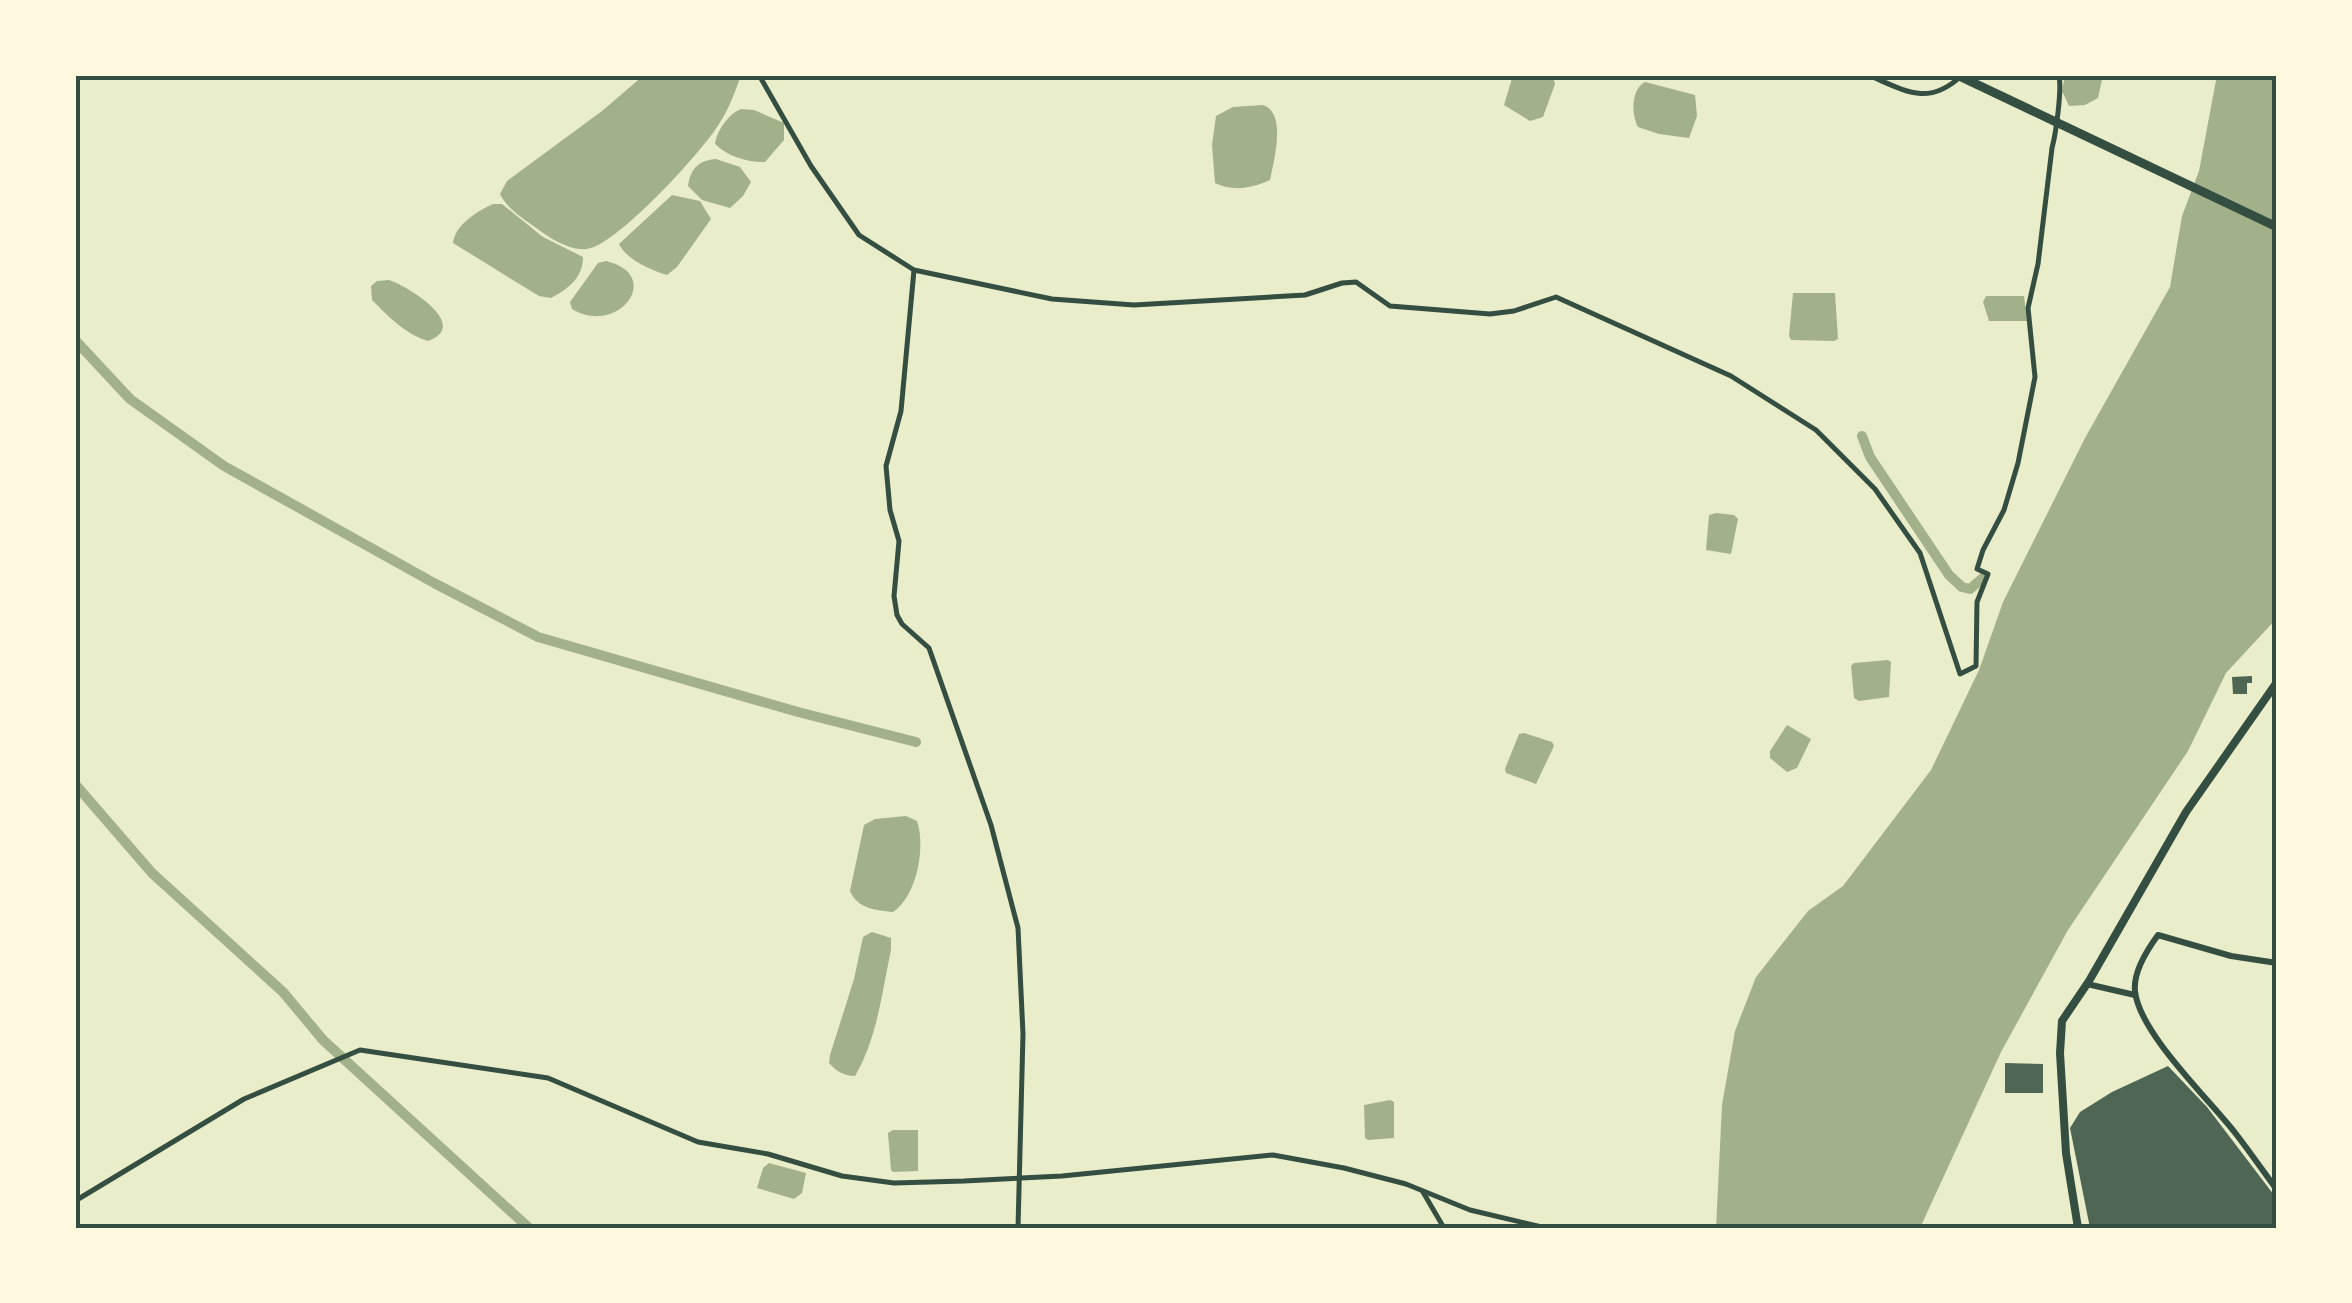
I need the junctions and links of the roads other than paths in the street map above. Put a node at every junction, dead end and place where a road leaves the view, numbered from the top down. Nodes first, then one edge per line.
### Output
1 (759, 75) edge
2 (1868, 75) edge
3 (1960, 75) edge
4 (2058, 75) edge
5 (2277, 227) edge
6 (914, 270) junction
7 (2277, 682) edge
8 (2277, 964) edge
9 (2087, 984) junction
10 (2135, 995) junction
11 (1018, 1176) junction
12 (1422, 1190) junction
13 (2277, 1190) edge
14 (75, 1202) edge
15 (1018, 1228) edge
16 (1444, 1228) edge
17 (1546, 1228) edge
18 (2078, 1228) edge

1 - 6 street
2 - 3 street
3 - 5 highway
4 - 6 street
6 - 11 street
7 - 9 main road
8 - 10 street
9 - 10 street
9 - 18 main road
10 - 13 street
11 - 12 street
11 - 14 street
11 - 15 street
12 - 16 street
12 - 17 street

